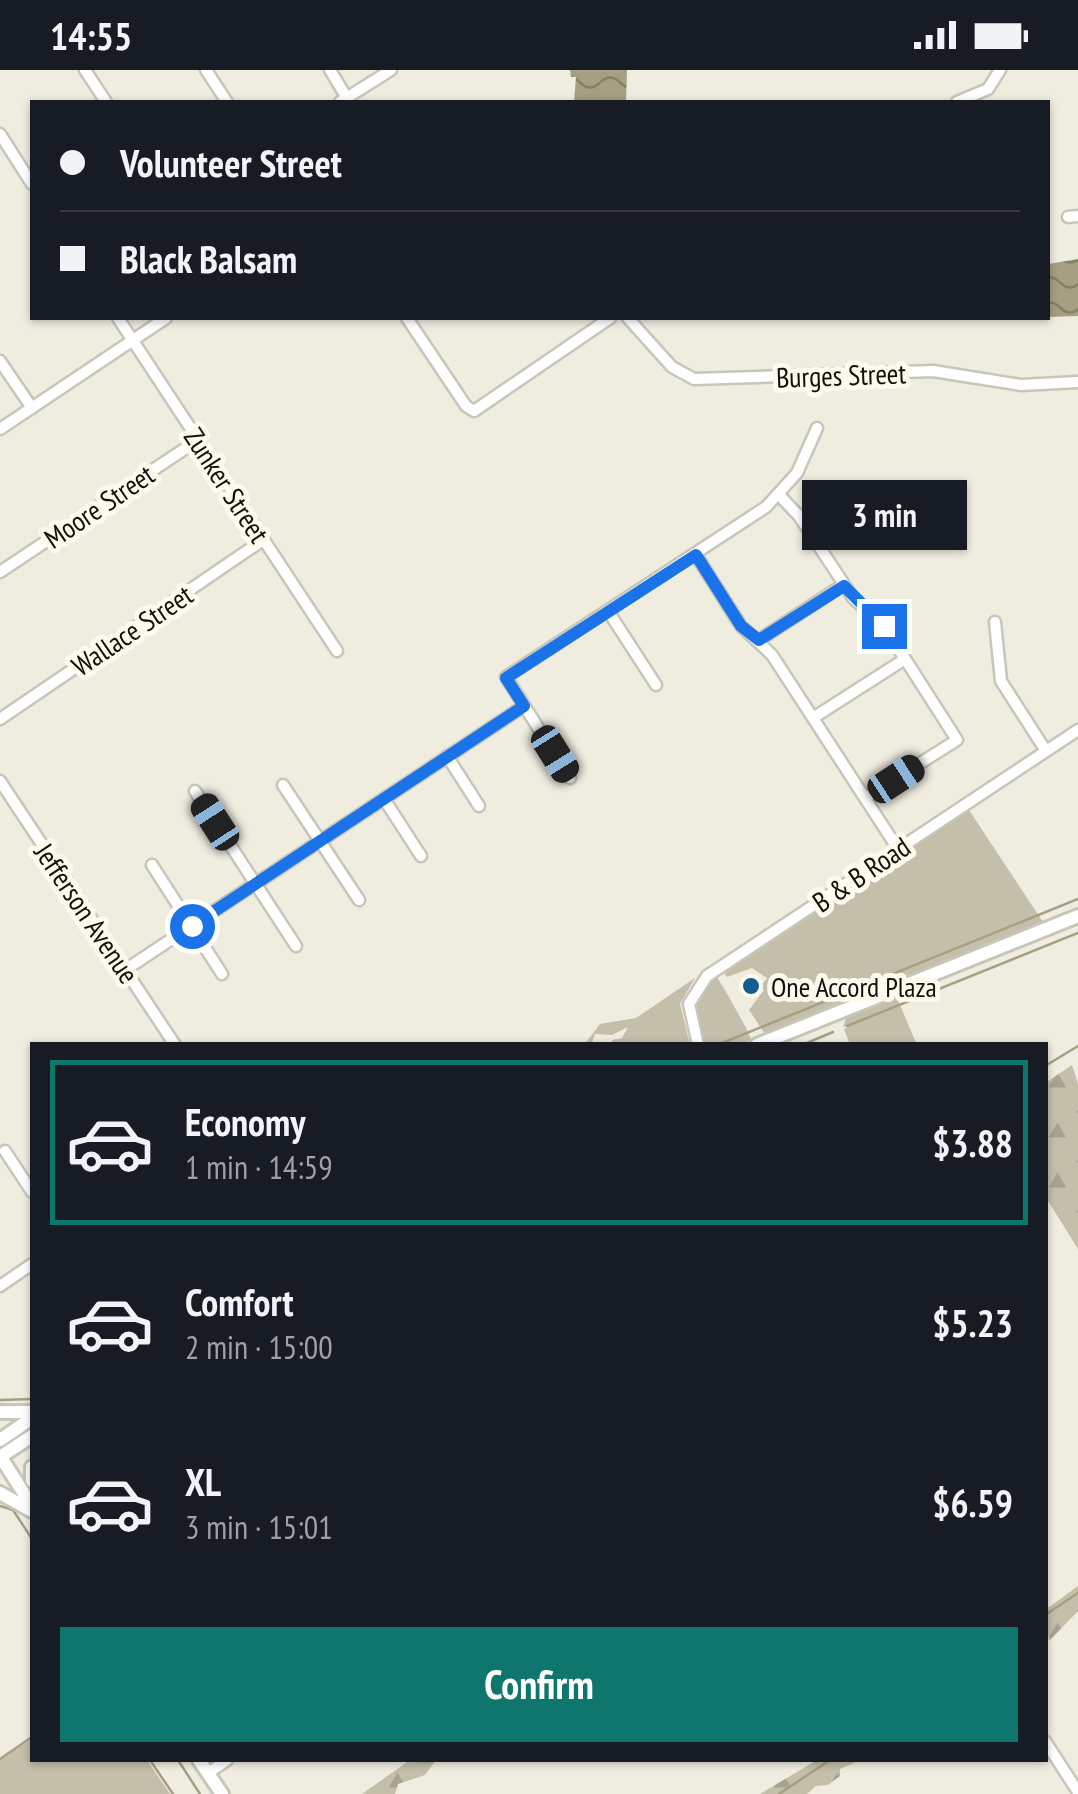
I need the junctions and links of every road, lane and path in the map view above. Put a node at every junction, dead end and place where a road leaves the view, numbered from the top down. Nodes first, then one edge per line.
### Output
1 (85, 70) edge
2 (206, 70) edge
3 (330, 70) edge
4 (391, 70) edge
5 (1000, 70) edge
6 (105, 100) edge
7 (226, 100) edge
8 (344, 100) edge
9 (962, 100) edge
10 (0, 134) edge
11 (30, 181) edge
12 (119, 320) edge
13 (163, 320) edge
14 (408, 320) edge
15 (607, 320) edge
16 (630, 320) edge
17 (133, 340) junction
18 (0, 360) edge
19 (1078, 382) edge
20 (32, 408) junction
21 (817, 428) dead end
22 (0, 429) edge
23 (198, 440) junction
24 (780, 496) junction
25 (264, 540) junction
26 (696, 555) junction
27 (0, 572) edge
28 (844, 586) junction
29 (608, 611) junction
30 (995, 622) dead end
31 (759, 640) junction
32 (337, 651) dead end
33 (905, 659) junction
34 (656, 685) dead end
35 (524, 706) junction
36 (814, 718) junction
37 (0, 719) edge
38 (1078, 730) edge
39 (1046, 751) junction
40 (448, 756) junction
41 (570, 778) dead end
42 (0, 780) edge
43 (284, 785) dead end
44 (195, 792) dead end
45 (866, 798) junction
46 (384, 799) junction
47 (479, 806) dead end
48 (321, 840) junction
49 (898, 850) junction
50 (420, 856) dead end
51 (152, 865) dead end
52 (256, 884) junction
53 (359, 900) dead end
54 (1078, 916) edge
55 (192, 926) junction
56 (296, 946) dead end
57 (126, 970) junction
58 (222, 974) dead end
59 (173, 1042) edge
60 (697, 1042) edge
61 (764, 1042) edge
62 (6, 1151) dead end
63 (30, 1189) edge
64 (30, 1265) edge
65 (0, 1286) edge
66 (0, 1412) edge
67 (30, 1415) edge
68 (30, 1417) edge
69 (30, 1437) edge
70 (0, 1440) edge
71 (0, 1456) edge
72 (0, 1492) edge
73 (30, 1505) edge
74 (30, 1507) edge
75 (1048, 1746) edge
76 (201, 1762) edge
77 (224, 1762) edge
78 (208, 1773) junction
79 (1078, 1792) edge
80 (222, 1794) edge

1 - 6 street
2 - 7 street
3 - 8 street
4 - 8 street
5 - 9 street
10 - 11 street
12 - 17 street, Zunker Street
13 - 17 street
14 - 15 street
16 - 19 street, Burges Street
17 - 20 street
17 - 23 street, Zunker Street
18 - 20 street
20 - 22 street
21 - 24 street
23 - 25 street, Zunker Street
23 - 27 street, Moore Street
24 - 26 street
24 - 28 street
25 - 32 street, Zunker Street
25 - 37 street, Wallace Street
26 - 29 street
26 - 31 street
28 - 31 street
28 - 33 street
29 - 34 street
29 - 35 street
30 - 39 street
31 - 36 street
33 - 36 street
33 - 45 street
35 - 40 street
35 - 41 street
36 - 45 street
38 - 39 street, B & B Road
39 - 49 street, B & B Road
40 - 46 street
40 - 47 street
42 - 57 street, Jefferson Avenue
43 - 48 street
44 - 52 street
45 - 49 street
46 - 48 street
46 - 50 street
48 - 52 street
48 - 53 street
49 - 60 street, B & B Road
51 - 55 street
52 - 55 street
52 - 56 street
54 - 61 main road
55 - 57 street
55 - 58 street
57 - 59 street, Jefferson Avenue
62 - 63 street
64 - 65 street
66 - 67 main road
68 - 70 main road
69 - 71 main road
71 - 73 main road
72 - 74 main road
75 - 79 street
76 - 78 main road
77 - 78 street
78 - 80 main road

